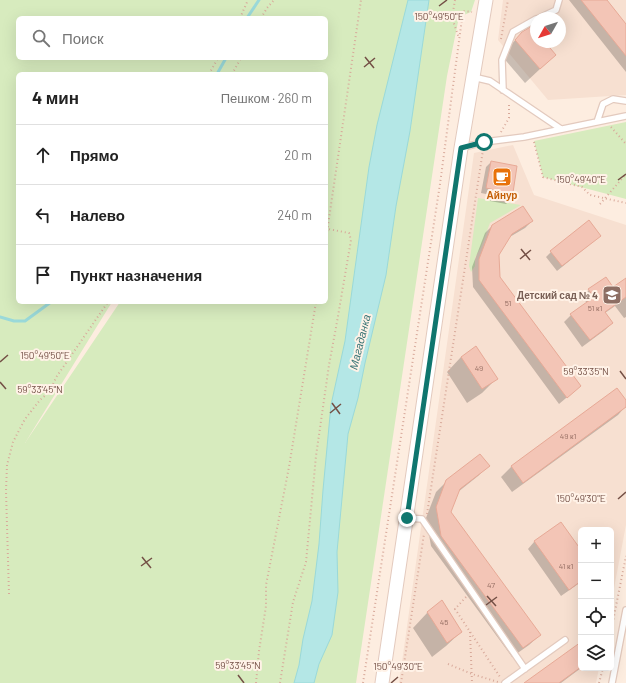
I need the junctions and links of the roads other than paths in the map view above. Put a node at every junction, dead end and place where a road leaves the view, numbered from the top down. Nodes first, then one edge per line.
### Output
1 (486, 0) edge
2 (559, 0) edge
3 (552, 12) edge
4 (530, 23) edge
5 (473, 77) junction
6 (503, 90) junction
7 (626, 101) edge
8 (626, 116) edge
9 (597, 122) junction
10 (561, 129) junction
11 (461, 148) junction
12 (407, 518) junction
13 (626, 610) edge
14 (565, 640) dead end
15 (525, 669) junction
16 (382, 683) edge
17 (503, 683) edge
18 (612, 683) edge

1 - 5 street
2 - 3 lane
4 - 6 lane
5 - 6 lane
5 - 11 street
6 - 10 lane
7 - 9 lane
8 - 9 lane
9 - 10 lane
10 - 11 lane
11 - 12 street
12 - 15 lane
12 - 16 street
13 - 18 lane
14 - 15 lane
15 - 17 lane

